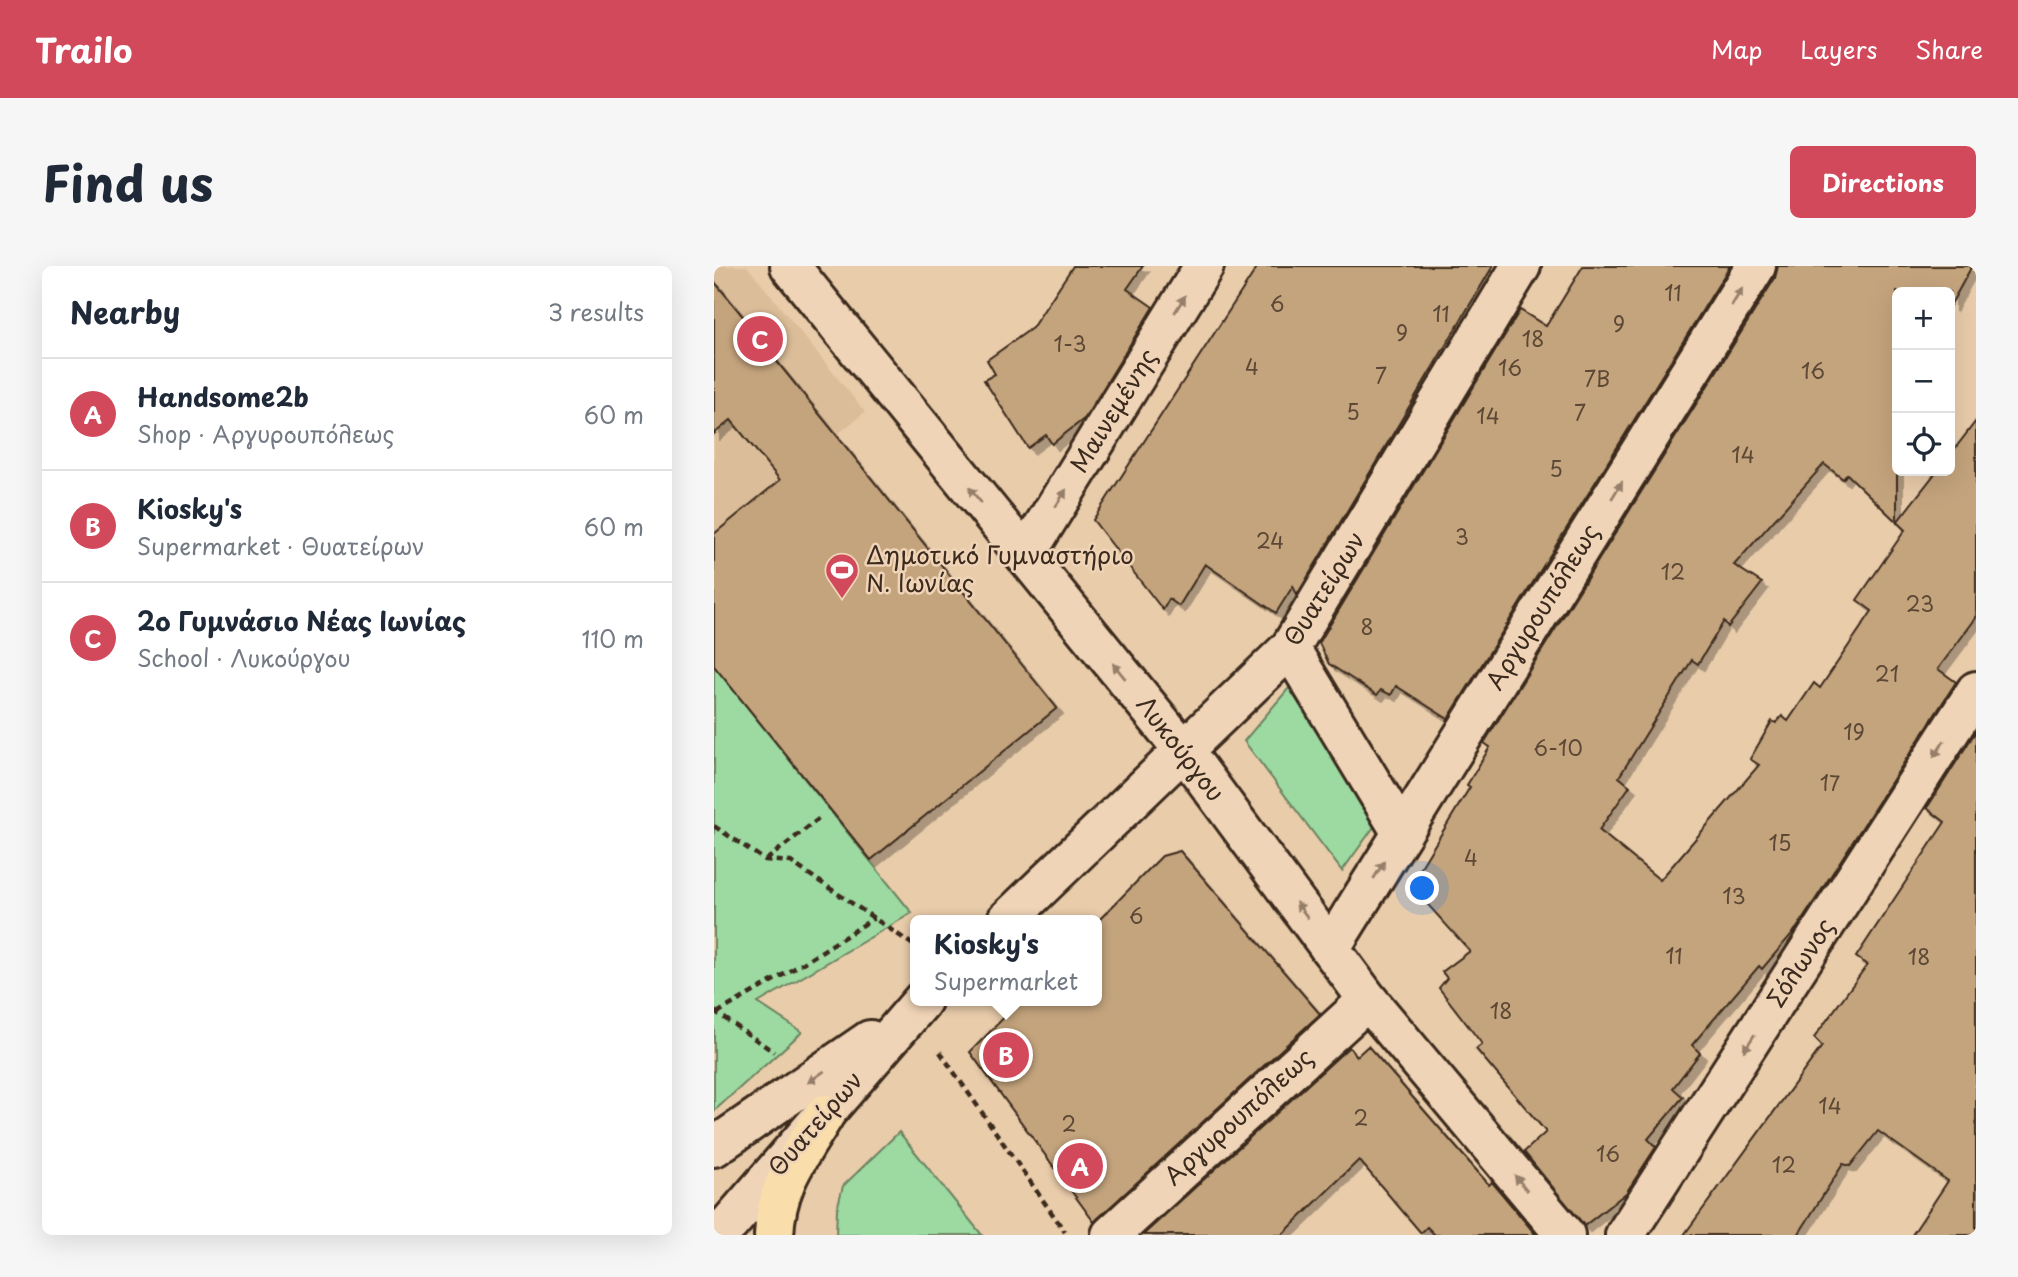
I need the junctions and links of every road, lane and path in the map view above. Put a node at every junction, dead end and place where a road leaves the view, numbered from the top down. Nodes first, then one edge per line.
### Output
1 (790, 266) edge
2 (1204, 266) edge
3 (1521, 266) edge
4 (1756, 266) edge
5 (1025, 556) junction
6 (1290, 648) junction
7 (1976, 691) edge
8 (1185, 752) junction
9 (821, 817) dead end
10 (714, 826) edge
11 (1402, 834) junction
12 (765, 860) junction
13 (1012, 915) edge
14 (874, 918) junction
15 (910, 943) edge
16 (1330, 949) junction
17 (1368, 1000) junction
18 (917, 1006) edge
19 (715, 1012) edge
20 (819, 1096) junction
21 (714, 1147) edge
22 (716, 1235) edge
23 (775, 1235) edge
24 (1067, 1235) edge
25 (1111, 1235) edge
26 (1565, 1235) edge
27 (1625, 1235) edge

5 -> 1 street, Λυκούργου
5 -> 2 street, Μαινεμένης
3 - 6 street, Θυατείρων
11 -> 4 street, Αργυρουπόλεως
8 -> 5 street, Λυκούργου
6 - 8 street, Θυατείρων
6 - 11 street
7 -> 27 street, Σόλωνος
8 - 13 street, Θυατείρων
16 -> 8 street, Λυκούργου
9 - 12 path
10 - 12 path
16 -> 11 street, Αργυρουπόλεως
12 - 14 path
14 - 15 path
14 - 19 path
16 - 17 street, Λυκούργου
17 - 25 street, Αργυρουπόλεως
26 -> 17 street, Λυκούργου
18 - 20 street, Θυατείρων
18 - 24 path
19 - 20 path
20 -> 21 street, Θυατείρων
20 - 22 street, Θυατείρων
20 - 23 main road

